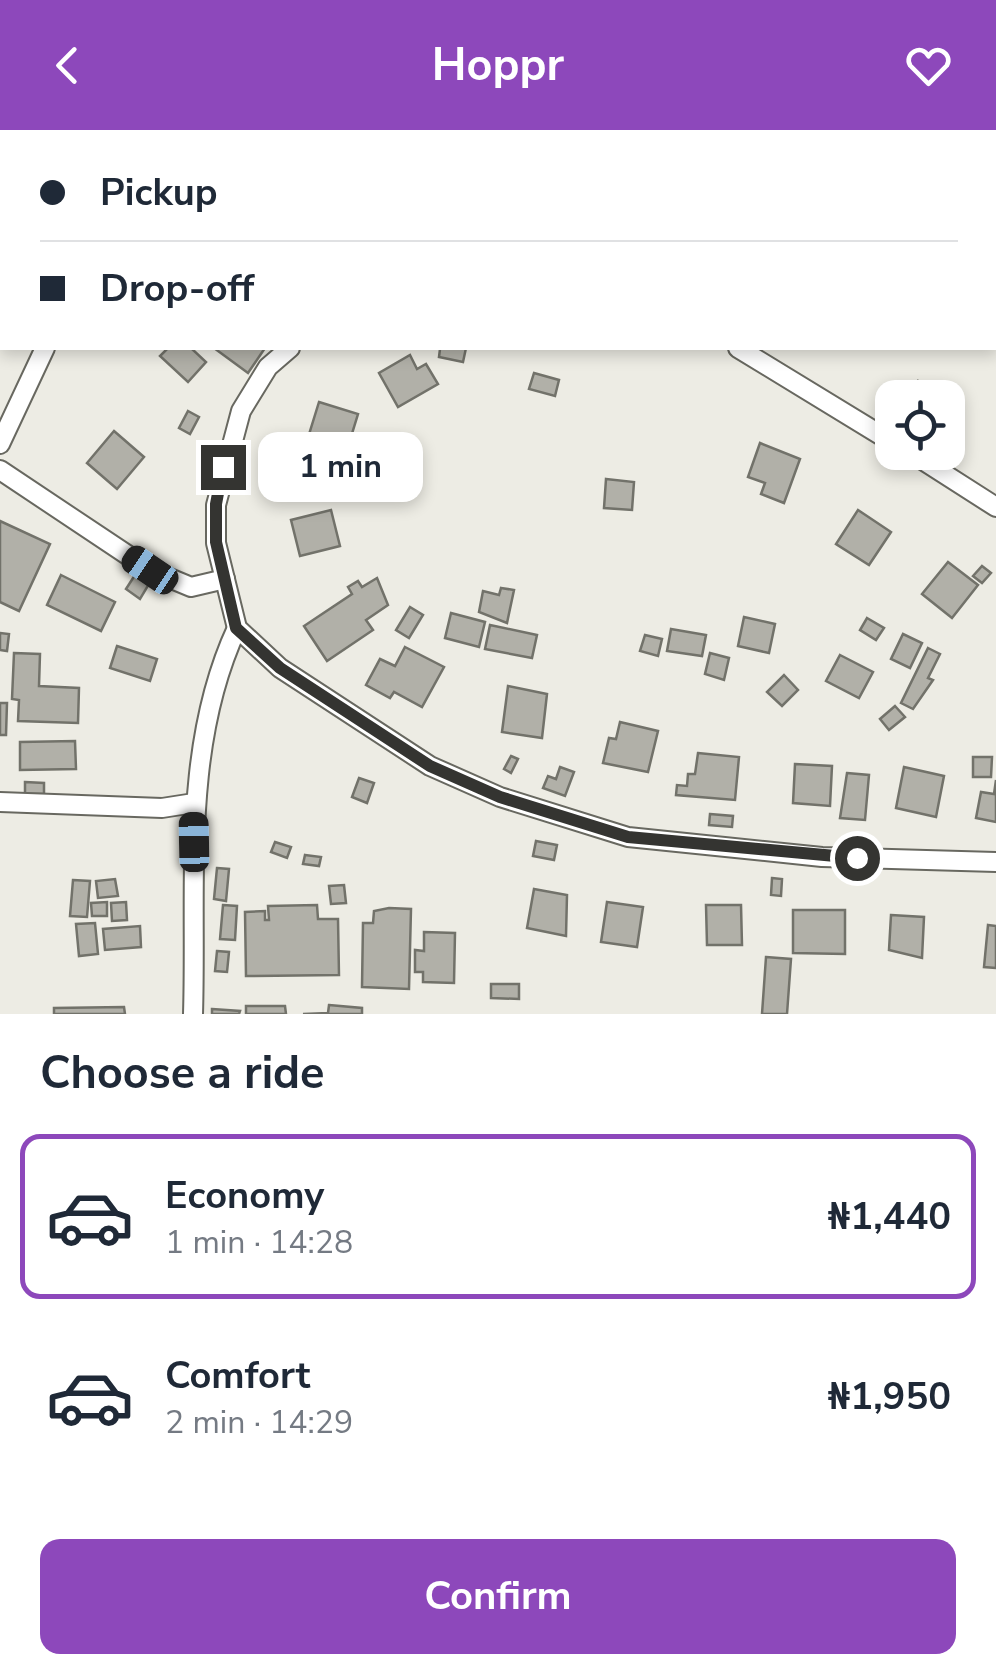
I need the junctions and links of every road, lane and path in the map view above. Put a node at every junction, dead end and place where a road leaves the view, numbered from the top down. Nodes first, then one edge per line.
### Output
1 (44, 350) edge
2 (288, 350) edge
3 (741, 350) edge
4 (875, 432) edge
5 (0, 444) edge
6 (0, 470) edge
7 (939, 470) edge
8 (996, 506) edge
9 (225, 579) junction
10 (236, 628) junction
11 (0, 802) edge
12 (194, 803) junction
13 (996, 862) edge
14 (193, 1014) edge

1 - 5 street
2 - 9 street
3 - 4 street
6 - 9 street
7 - 8 street
9 - 10 street
10 - 12 street
10 - 13 street
11 - 12 street
12 - 14 street

